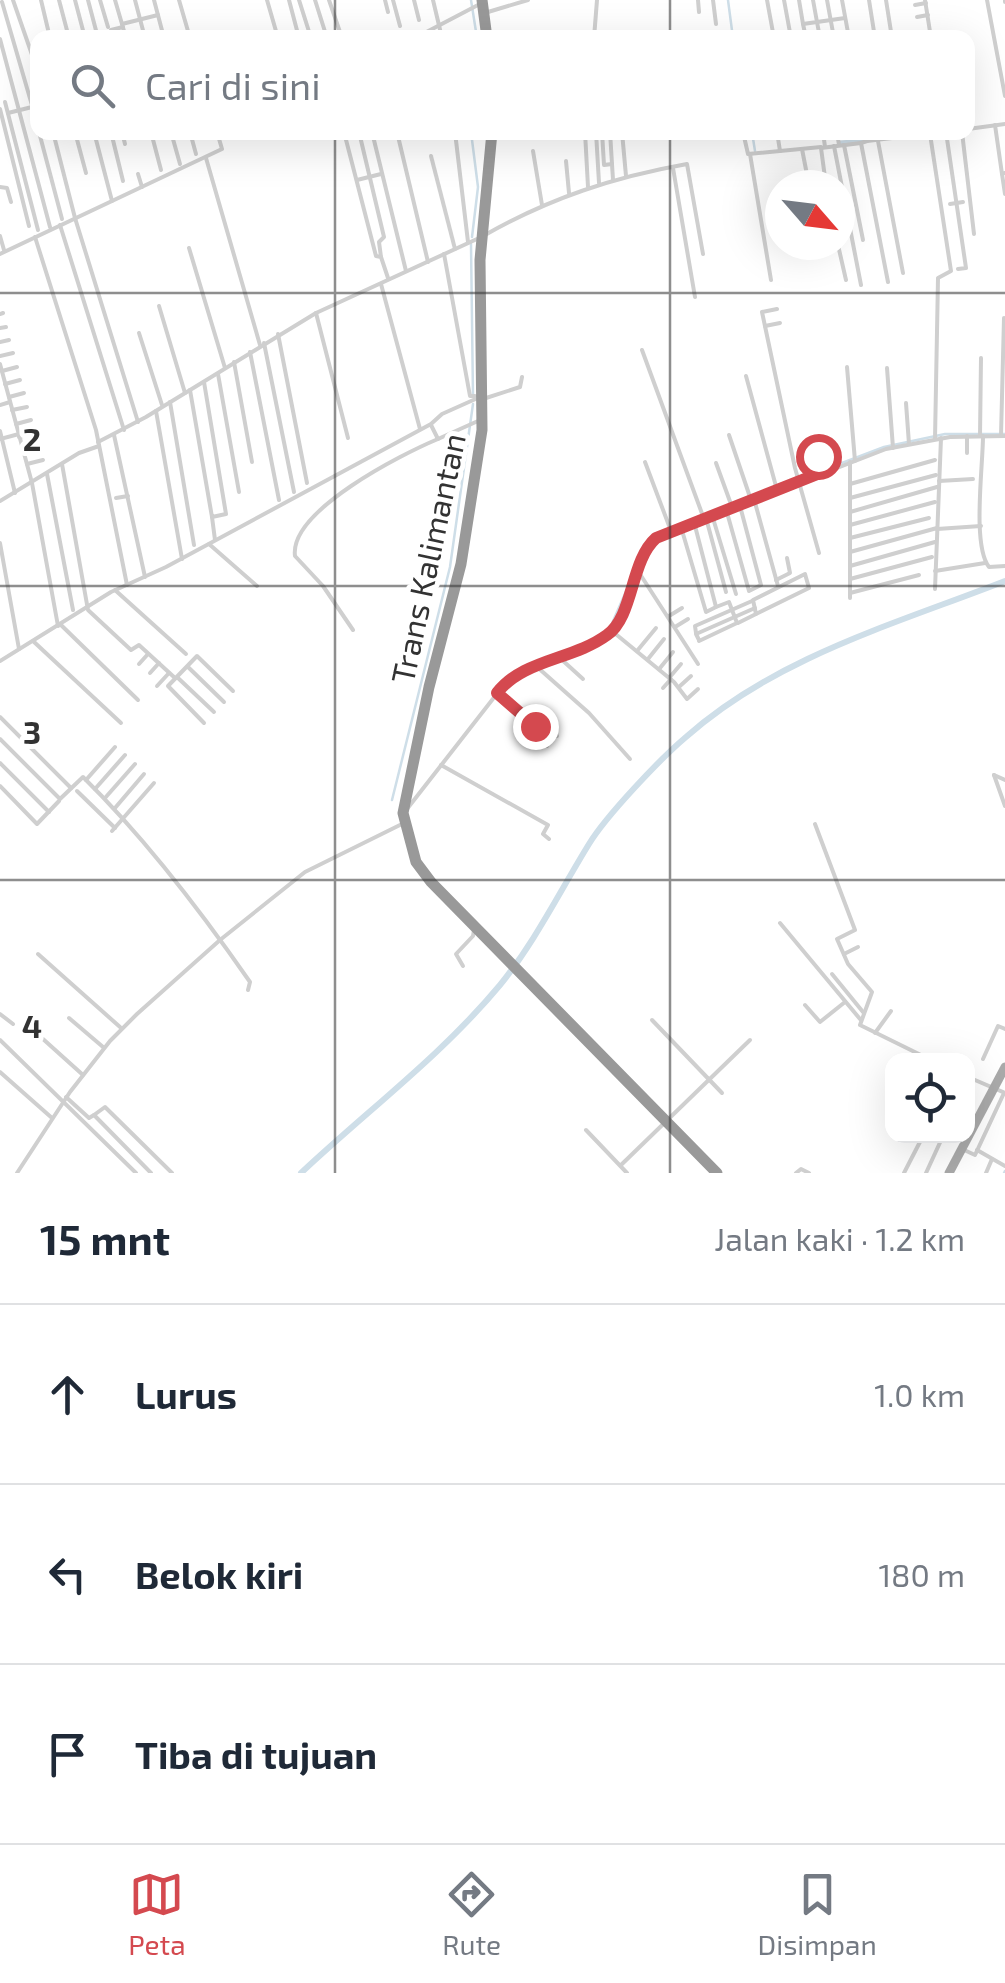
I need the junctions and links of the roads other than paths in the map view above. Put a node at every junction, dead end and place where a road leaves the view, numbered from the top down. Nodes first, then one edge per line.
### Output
1 (41, 0) edge
2 (59, 0) edge
3 (75, 0) edge
4 (88, 0) edge
5 (100, 0) edge
6 (115, 0) edge
7 (135, 0) edge
8 (154, 0) edge
9 (179, 0) edge
10 (267, 0) edge
11 (288, 0) edge
12 (299, 0) edge
13 (315, 0) edge
14 (330, 0) edge
15 (385, 0) edge
16 (394, 0) edge
17 (414, 0) edge
18 (433, 0) edge
19 (528, 0) edge
20 (597, 0) edge
21 (698, 0) edge
22 (712, 0) edge
23 (768, 0) edge
24 (784, 0) edge
25 (799, 0) edge
26 (813, 0) edge
27 (828, 0) edge
28 (842, 0) edge
29 (869, 0) edge
30 (886, 0) edge
31 (987, 0) edge
32 (5, 1) edge
33 (926, 2) edge
34 (915, 5) dead end
35 (479, 6) edge
36 (388, 12) dead end
37 (699, 12) dead end
38 (158, 15) junction
39 (928, 15) junction
40 (917, 16) dead end
41 (845, 18) junction
42 (140, 19) junction
43 (418, 20) dead end
44 (831, 20) junction
45 (817, 22) junction
46 (439, 24) junction
47 (716, 24) dead end
48 (804, 24) junction
49 (122, 26) junction
50 (400, 26) dead end
51 (108, 27) dead end
52 (11, 28) junction
53 (48, 30) edge
54 (67, 30) edge
55 (83, 30) edge
56 (96, 30) edge
57 (111, 30) edge
58 (123, 30) edge
59 (143, 30) edge
60 (162, 30) edge
61 (188, 30) edge
62 (276, 30) edge
63 (297, 30) edge
64 (308, 30) edge
65 (324, 30) edge
66 (339, 30) edge
67 (429, 30) edge
68 (440, 30) edge
69 (595, 30) edge
70 (773, 30) edge
71 (790, 30) edge
72 (805, 30) edge
73 (818, 30) edge
74 (833, 30) edge
75 (847, 30) edge
76 (875, 30) edge
77 (891, 30) edge
78 (930, 30) edge
79 (1, 33) edge
80 (30, 55) edge
81 (1005, 96) edge
82 (30, 99) edge
83 (5, 102) dead end
84 (30, 107) edge
85 (0, 109) edge
86 (19, 110) junction
87 (8, 113) junction
88 (1005, 124) edge
89 (995, 125) junction
90 (975, 129) edge
91 (41, 140) edge
92 (56, 140) edge
93 (78, 140) edge
94 (96, 140) edge
95 (113, 140) edge
96 (124, 140) edge
97 (154, 140) edge
98 (173, 140) edge
99 (192, 140) edge
100 (219, 140) edge
101 (346, 140) edge
102 (360, 140) edge
103 (374, 140) edge
104 (399, 140) edge
105 (456, 140) edge
106 (491, 140) edge
107 (585, 140) edge
108 (602, 140) edge
109 (603, 140) edge
110 (623, 140) edge
111 (745, 140) edge
112 (778, 140) edge
113 (822, 140) edge
114 (838, 140) edge
115 (878, 140) joint
116 (931, 140) edge
117 (945, 140) edge
118 (966, 140) edge
119 (864, 142) junction
120 (125, 144) dead end
121 (839, 145) junction
122 (822, 148) junction
123 (802, 149) junction
124 (533, 151) dead end
125 (780, 151) junction
126 (196, 154) dead end
127 (750, 154) junction
128 (432, 156) dead end
129 (206, 158) junction
130 (566, 161) dead end
131 (180, 164) dead end
132 (672, 167) junction
133 (161, 170) dead end
134 (806, 170) edge
135 (824, 170) edge
136 (840, 170) edge
137 (86, 173) dead end
138 (138, 174) dead end
139 (382, 174) junction
140 (1004, 174) edge
141 (626, 176) junction
142 (369, 177) junction
143 (51, 178) junction
144 (357, 180) junction
145 (612, 180) junction
146 (38, 181) junction
147 (123, 182) dead end
148 (599, 184) junction
149 (0, 187) edge
150 (142, 187) junction
151 (588, 188) junction
152 (570, 193) junction
153 (1005, 194) edge
154 (10, 202) dead end
155 (112, 202) junction
156 (542, 205) junction
157 (75, 218) junction
158 (61, 222) junction
159 (30, 226) dead end
160 (38, 230) dead end
161 (51, 230) junction
162 (974, 234) dead end
163 (700, 235) junction
164 (0, 236) edge
165 (35, 237) junction
166 (684, 238) junction
167 (863, 240) dead end
168 (474, 241) junction
169 (189, 248) dead end
170 (455, 249) junction
171 (2, 252) edge
172 (444, 254) junction
173 (703, 254) dead end
174 (380, 257) junction
175 (841, 260) edge
176 (855, 260) edge
177 (428, 262) junction
178 (958, 269) dead end
179 (406, 271) junction
180 (904, 273) dead end
181 (388, 279) junction
182 (771, 280) dead end
183 (846, 280) dead end
184 (380, 282) junction
185 (888, 282) dead end
186 (861, 285) dead end
187 (694, 297) dead end
188 (159, 306) dead end
189 (777, 308) dead end
190 (316, 313) junction
191 (1004, 318) edge
192 (780, 323) dead end
193 (765, 326) junction
194 (139, 333) dead end
195 (278, 334) junction
196 (10, 340) dead end
197 (0, 342) edge
198 (262, 344) junction
199 (642, 350) dead end
200 (250, 352) junction
201 (13, 353) dead end
202 (0, 356) edge
203 (981, 358) dead end
204 (234, 362) junction
205 (0, 364) edge
206 (16, 367) dead end
207 (847, 367) dead end
208 (225, 368) junction
209 (888, 368) dead end
210 (2, 371) edge
211 (218, 373) junction
212 (522, 376) dead end
213 (746, 376) dead end
214 (20, 380) dead end
215 (204, 382) junction
216 (5, 384) junction
217 (188, 392) junction
218 (24, 393) dead end
219 (477, 398) junction
220 (9, 400) junction
221 (170, 402) junction
222 (906, 402) dead end
223 (0, 405) edge
224 (163, 406) junction
225 (27, 407) dead end
226 (12, 410) junction
227 (156, 411) junction
228 (32, 420) dead end
229 (280, 421) junction
230 (138, 422) junction
231 (264, 422) junction
232 (475, 423) junction
233 (16, 424) junction
234 (431, 424) junction
235 (420, 429) junction
236 (124, 430) junction
237 (0, 431) edge
238 (36, 433) dead end
239 (114, 435) junction
240 (729, 435) dead end
241 (19, 436) junction
242 (967, 436) junction
243 (982, 436) junction
244 (1003, 436) edge
245 (1, 438) edge
246 (348, 438) dead end
247 (438, 438) junction
248 (938, 438) junction
249 (816, 441) dead end
250 (99, 444) junction
251 (909, 444) junction
252 (215, 445) junction
253 (38, 447) dead end
254 (200, 447) junction
255 (893, 448) junction
256 (23, 451) junction
257 (967, 452) dead end
258 (43, 460) dead end
259 (936, 460) dead end
260 (252, 462) dead end
261 (645, 462) dead end
262 (716, 462) dead end
263 (853, 462) junction
264 (27, 464) junction
265 (62, 464) junction
266 (820, 473) junction
267 (47, 474) junction
268 (974, 479) dead end
269 (797, 480) junction
270 (938, 481) junction
271 (32, 483) junction
272 (307, 483) dead end
273 (850, 484) junction
274 (777, 488) junction
275 (15, 492) junction
276 (239, 492) dead end
277 (294, 492) dead end
278 (128, 496) junction
279 (116, 498) dead end
280 (850, 498) junction
281 (751, 499) junction
282 (279, 500) dead end
283 (0, 502) edge
284 (934, 502) dead end
285 (739, 505) junction
286 (730, 506) junction
287 (850, 512) junction
288 (712, 515) junction
289 (212, 517) junction
290 (704, 517) junction
291 (929, 518) dead end
292 (694, 522) junction
293 (850, 526) junction
294 (980, 526) junction
295 (681, 528) junction
296 (937, 528) junction
297 (670, 529) junction
298 (76, 536) junction
299 (60, 538) junction
300 (850, 538) junction
301 (216, 540) junction
302 (934, 542) dead end
303 (0, 543) edge
304 (209, 544) junction
305 (194, 545) dead end
306 (850, 552) junction
307 (818, 553) dead end
308 (932, 557) dead end
309 (787, 558) dead end
310 (182, 559) junction
311 (985, 563) junction
312 (850, 566) junction
313 (1005, 566) edge
314 (638, 571) junction
315 (935, 571) junction
316 (919, 575) dead end
317 (145, 577) junction
318 (850, 579) junction
319 (777, 584) junction
320 (127, 585) junction
321 (257, 586) dead end
322 (934, 589) dead end
323 (115, 590) junction
324 (726, 592) dead end
325 (736, 594) dead end
326 (752, 601) junction
327 (88, 607) junction
328 (716, 607) junction
329 (682, 608) dead end
330 (731, 609) junction
331 (73, 610) dead end
332 (755, 611) junction
333 (668, 616) junction
334 (688, 619) dead end
335 (736, 620) junction
336 (59, 626) junction
337 (675, 627) junction
338 (656, 628) dead end
339 (353, 630) dead end
340 (612, 631) junction
341 (664, 639) dead end
342 (33, 642) junction
343 (19, 650) junction
344 (637, 651) junction
345 (672, 652) dead end
346 (148, 654) junction
347 (186, 654) dead end
348 (561, 658) junction
349 (648, 659) junction
350 (0, 661) edge
351 (159, 663) junction
352 (139, 664) dead end
353 (681, 664) dead end
354 (698, 664) dead end
355 (187, 666) junction
356 (536, 666) junction
357 (659, 669) junction
358 (150, 673) dead end
359 (170, 673) junction
360 (691, 676) dead end
361 (176, 678) junction
362 (583, 679) dead end
363 (670, 679) junction
364 (157, 686) dead end
365 (679, 687) junction
366 (664, 688) dead end
367 (698, 689) dead end
368 (233, 691) dead end
369 (497, 693) junction
370 (138, 700) dead end
371 (224, 702) dead end
372 (214, 712) dead end
373 (0, 717) edge
374 (121, 722) dead end
375 (204, 723) dead end
376 (535, 726) junction
377 (557, 736) dead end
378 (0, 739) edge
379 (547, 746) dead end
380 (115, 747) dead end
381 (125, 755) dead end
382 (630, 760) dead end
383 (0, 764) edge
384 (134, 764) dead end
385 (441, 765) junction
386 (144, 774) dead end
387 (86, 780) junction
388 (1005, 780) edge
389 (154, 783) dead end
390 (0, 786) edge
391 (74, 789) junction
392 (95, 789) junction
393 (104, 798) junction
394 (61, 800) junction
395 (1005, 806) edge
396 (114, 808) junction
397 (49, 812) junction
398 (124, 818) junction
399 (403, 818) junction
400 (815, 824) dead end
401 (550, 839) dead end
402 (780, 924) dead end
403 (474, 928) junction
404 (220, 940) junction
405 (858, 946) dead end
406 (38, 954) dead end
407 (844, 954) junction
408 (463, 966) dead end
409 (832, 974) dead end
410 (248, 990) dead end
411 (845, 1002) junction
412 (805, 1005) dead end
413 (891, 1011) dead end
414 (0, 1014) edge
415 (68, 1018) dead end
416 (652, 1020) dead end
417 (861, 1022) junction
418 (12, 1024) dead end
419 (1005, 1028) edge
420 (122, 1029) junction
421 (875, 1033) junction
422 (43, 1039) dead end
423 (0, 1040) edge
424 (750, 1040) dead end
425 (104, 1048) junction
426 (916, 1053) edge
427 (982, 1059) dead end
428 (1005, 1066) edge
429 (0, 1072) edge
430 (83, 1075) junction
431 (709, 1080) junction
432 (975, 1082) edge
433 (994, 1087) junction
434 (722, 1093) dead end
435 (1004, 1093) edge
436 (65, 1099) junction
437 (94, 1116) junction
438 (52, 1118) junction
439 (667, 1121) junction
440 (586, 1130) dead end
441 (136, 1138) junction
442 (919, 1143) edge
443 (940, 1143) edge
444 (126, 1148) junction
445 (962, 1149) junction
446 (977, 1150) junction
447 (992, 1159) junction
448 (621, 1166) junction
449 (1005, 1166) edge
450 (17, 1173) edge
451 (136, 1173) edge
452 (151, 1173) edge
453 (172, 1173) edge
454 (628, 1173) edge
455 (717, 1173) edge
456 (796, 1173) edge
457 (810, 1173) edge
458 (904, 1173) edge
459 (926, 1173) edge
460 (949, 1173) edge
461 (986, 1173) edge

1 - 53 street
2 - 54 street
3 - 55 street
4 - 56 street
5 - 51 street
6 - 49 street
7 - 42 street
8 - 38 street
9 - 61 street
10 - 62 street
11 - 63 street
12 - 64 street
13 - 65 street
14 - 66 street
15 - 36 street
16 - 50 street
17 - 43 street
18 - 46 street
19 - 35 street
20 - 69 street
21 - 37 street
22 - 47 street
23 - 70 street
24 - 71 street
25 - 48 street
26 - 45 street
27 - 44 street
28 - 41 street
29 - 76 street
30 - 77 street
31 - 81 street
32 - 52 street
32 - 80 street
33 - 34 street
33 - 39 street
35 - 46 street
38 - 42 street
38 - 60 street
39 - 40 street
39 - 78 street
41 - 44 street
41 - 75 street
42 - 49 street
42 - 59 street
44 - 45 street
44 - 74 street
45 - 48 street
45 - 73 street
46 - 67 street
46 - 68 street
48 - 72 street
49 - 57 street
49 - 58 street
52 - 79 street
52 - 82 street
79 - 86 street
83 - 87 street
84 - 86 street
85 - 159 street
86 - 87 street
86 - 146 street
87 - 160 street
88 - 89 street
89 - 90 street
89 - 140 street
91 - 143 street
92 - 157 street
93 - 137 street
94 - 155 street
95 - 147 street
96 - 120 street
97 - 133 street
98 - 131 street
99 - 126 street
100 - 129 street
101 - 144 street
102 - 142 street
103 - 139 street
104 - 177 street
105 - 168 street
106 - 168 highway, Trans Kalimantan
107 - 151 street
108 - 148 street
109 - 145 street
110 - 141 street
111 - 127 street
112 - 125 street
113 - 122 street
114 - 121 street
115 - 119 street
115 - 180 street
116 - 248 street
117 - 178 street
118 - 162 street
119 - 121 street
119 - 185 street
121 - 122 street
121 - 136 street
121 - 167 street
122 - 123 street
122 - 135 street
123 - 125 street
123 - 134 street
124 - 156 street
125 - 127 street
127 - 182 street
128 - 170 street
129 - 150 street
129 - 198 street
130 - 152 street
132 - 141 street
132 - 163 street
132 - 166 street
138 - 150 street
139 - 142 street
139 - 179 street
140 - 153 street
141 - 145 street
142 - 144 street
142 - 174 street
143 - 146 street
143 - 158 street
144 - 174 street
145 - 148 street
146 - 161 street
148 - 151 street
149 - 154 street
150 - 155 street
151 - 152 street
152 - 156 street
155 - 157 street
156 - 168 street
157 - 158 street
157 - 230 street
158 - 161 street
158 - 236 street
161 - 165 street
163 - 166 street
163 - 173 street
164 - 171 street
165 - 171 street
165 - 250 street
166 - 187 street
168 - 170 street
168 - 219 highway, Trans Kalimantan
169 - 208 street
170 - 172 street
172 - 177 street
172 - 219 street
174 - 181 street
175 - 183 street
176 - 186 street
177 - 179 street
179 - 181 street
181 - 184 street
184 - 190 street
184 - 235 street
188 - 217 street
189 - 193 street
190 - 195 street
190 - 246 street
191 - 244 street
192 - 193 street
193 - 269 street
194 - 224 street
195 - 198 street
195 - 272 street
196 - 197 street
198 - 200 street
198 - 229 street
199 - 290 street
200 - 204 street
200 - 231 street
201 - 202 street
203 - 243 street
204 - 208 street
204 - 260 street
205 - 210 street
206 - 210 street
207 - 263 street
208 - 211 street
209 - 255 street
210 - 216 street
211 - 215 street
211 - 276 street
212 - 219 street
213 - 274 street
214 - 216 street
215 - 217 street
215 - 252 street
216 - 220 street
217 - 221 street
217 - 254 street
218 - 220 street
219 - 232 highway, Trans Kalimantan
219 - 234 street
220 - 223 street
220 - 226 street
221 - 224 street
221 - 305 street
222 - 251 street
224 - 227 street
225 - 226 street
226 - 233 street
227 - 230 street
227 - 310 street
228 - 233 street
229 - 231 street
229 - 277 street
230 - 236 street
231 - 282 street
232 - 247 street
232 - 399 highway, Trans Kalimantan
233 - 241 street
234 - 235 street
234 - 247 street
235 - 301 street
236 - 239 street
237 - 245 street
238 - 241 street
239 - 250 street
239 - 278 street
240 - 281 street
241 - 245 street
241 - 256 street
242 - 243 street
242 - 248 street
242 - 257 street
243 - 244 street
243 - 294 street
245 - 275 street
247 - 339 street
248 - 251 street
248 - 270 street
249 - 266 street
250 - 265 street
250 - 320 street
251 - 255 street
252 - 254 street
252 - 289 street
253 - 256 street
254 - 289 street
255 - 263 street
256 - 264 street
258 - 264 street
259 - 273 street
261 - 297 street
262 - 286 street
263 - 266 street
263 - 273 street
264 - 271 street
265 - 267 street
265 - 298 street
266 - 269 street
267 - 271 street
267 - 299 street
268 - 270 street
269 - 274 street
269 - 307 street
270 - 280 street
270 - 287 street
270 - 296 street
271 - 275 street
271 - 336 street
273 - 280 street
274 - 281 street
275 - 283 street
278 - 279 street
278 - 317 street
280 - 287 street
281 - 285 street
281 - 319 street
284 - 293 street
285 - 286 street
285 - 286 street
286 - 288 street
287 - 293 street
288 - 290 street
288 - 325 street
289 - 301 street
290 - 292 street
290 - 324 street
291 - 300 street
292 - 295 street
292 - 328 street
293 - 300 street
294 - 296 street
294 - 311 street
295 - 297 street
295 - 328 street
296 - 306 street
296 - 315 street
297 - 314 street
298 - 299 street
298 - 327 street
299 - 331 street
300 - 306 street
301 - 304 street
302 - 312 street
303 - 343 street
304 - 310 street
304 - 321 street
306 - 312 street
308 - 318 street
309 - 319 street
310 - 317 street
311 - 313 street
311 - 315 street
312 - 318 street
314 - 333 street
314 - 340 street
315 - 322 street
316 - 318 street
317 - 320 street
319 - 326 street
319 - 332 street
320 - 323 street
323 - 327 street
323 - 347 street
326 - 330 street
326 - 332 street
327 - 336 street
327 - 346 street
328 - 330 street
329 - 333 street
330 - 335 street
330 - 335 street
332 - 335 street
333 - 337 street
334 - 337 street
336 - 342 street
336 - 370 street
337 - 354 street
338 - 344 street
340 - 344 street
340 - 348 street
341 - 349 street
342 - 343 street
342 - 374 street
343 - 350 street
344 - 349 street
345 - 357 street
346 - 351 street
346 - 352 street
348 - 356 street
348 - 362 street
349 - 357 street
351 - 358 street
351 - 359 street
353 - 363 street
355 - 361 street
355 - 368 street
355 - 371 street
356 - 369 street
356 - 382 street
357 - 363 street
359 - 361 street
359 - 364 street
360 - 365 street
361 - 372 street
361 - 375 street
363 - 365 street
363 - 366 street
365 - 367 street
369 - 376 street
369 - 385 street
373 - 391 street
376 - 377 street
376 - 379 street
378 - 394 street
380 - 387 street
381 - 392 street
383 - 397 street
384 - 393 street
385 - 399 street
385 - 401 street
386 - 396 street
387 - 391 street
387 - 392 street
388 - 395 street
389 - 398 street
390 - 397 street
391 - 394 street
391 - 398 street
392 - 393 street
393 - 396 street
394 - 397 street
396 - 398 street
398 - 404 street
399 - 403 highway
399 - 404 street
400 - 407 street
402 - 411 street
403 - 408 street
403 - 439 highway
404 - 410 street
404 - 420 street
405 - 407 street
406 - 420 street
407 - 417 street
409 - 417 street
411 - 412 street
411 - 417 street
413 - 421 street
414 - 418 street
415 - 425 street
416 - 431 street
417 - 421 street
419 - 427 street
420 - 425 street
421 - 426 street
422 - 430 street
423 - 436 street
424 - 431 street
425 - 430 street
428 - 433 main road
429 - 438 street
430 - 436 street
431 - 434 street
431 - 439 street
432 - 433 street
433 - 435 street
433 - 445 main road
435 - 446 street
436 - 437 street
436 - 438 street
436 - 451 street
437 - 441 street
437 - 444 street
438 - 450 street
439 - 448 street
439 - 455 highway
440 - 448 street
441 - 444 street
441 - 453 street
442 - 458 street
443 - 459 street
444 - 452 street
445 - 446 street
445 - 460 main road
446 - 447 street
447 - 449 street
447 - 461 street
448 - 454 street
456 - 457 street

